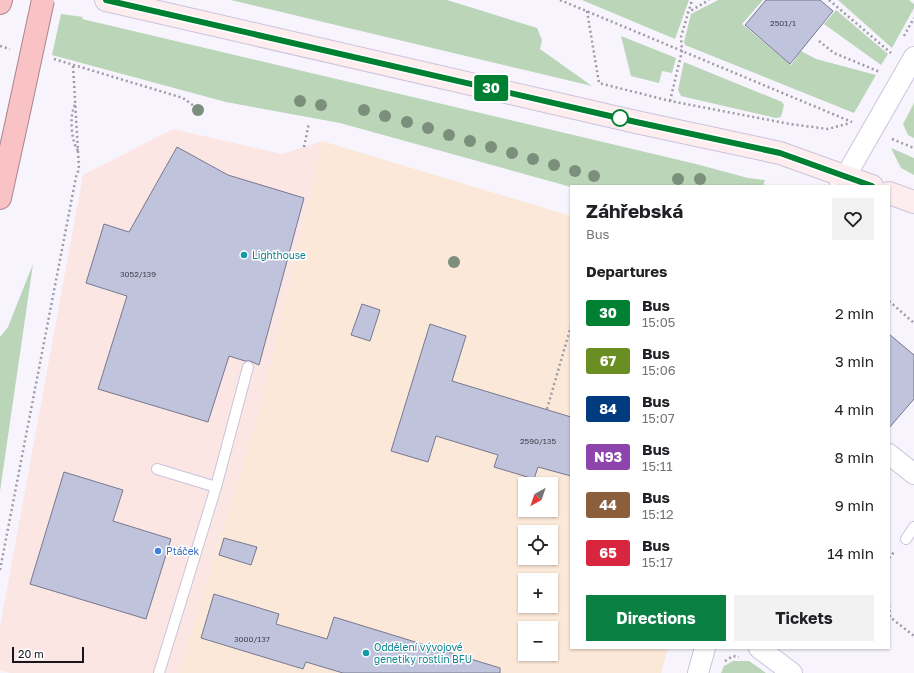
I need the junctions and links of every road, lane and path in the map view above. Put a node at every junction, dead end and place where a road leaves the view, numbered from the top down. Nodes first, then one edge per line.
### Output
1 (1, 0) edge
2 (43, 0) edge
3 (106, 0) edge
4 (560, 0) edge
5 (692, 0) edge
6 (709, 0) edge
7 (829, 0) edge
8 (0, 3) edge
9 (587, 11) junction
10 (687, 13) junction
11 (914, 18) edge
12 (819, 41) dead end
13 (900, 42) dead end
14 (0, 46) edge
15 (12, 49) dead end
16 (682, 51) junction
17 (905, 53) edge
18 (53, 59) dead end
19 (73, 65) junction
20 (880, 79) dead end
21 (670, 101) junction
22 (76, 104) junction
23 (198, 109) dead end
24 (855, 119) dead end
25 (852, 122) junction
26 (309, 123) dead end
27 (902, 143) dead end
28 (304, 147) dead end
29 (914, 148) edge
30 (79, 152) junction
31 (843, 181) edge
32 (866, 185) edge
33 (890, 192) edge
34 (0, 198) edge
35 (914, 202) edge
36 (890, 302) edge
37 (914, 323) edge
38 (570, 330) edge
39 (248, 367) dead end
40 (547, 410) dead end
41 (890, 455) edge
42 (156, 469) dead end
43 (914, 474) edge
44 (216, 487) junction
45 (914, 527) edge
46 (906, 539) dead end
47 (0, 570) edge
48 (890, 617) edge
49 (914, 636) edge
50 (705, 649) edge
51 (760, 649) edge
52 (159, 673) edge
53 (698, 673) edge
54 (792, 673) edge

1 - 8 highway
2 - 34 highway, bridge
3 - 31 street
4 - 9 path
5 - 10 path
6 - 10 path
7 - 17 path
9 - 16 path
9 - 21 path
10 - 16 path
11 - 13 path
12 - 20 path
14 - 15 path
16 - 21 path
16 - 25 path
17 - 31 street
18 - 19 path
19 - 22 path
19 - 23 path
21 - 25 path
22 - 30 path
22 - 30 path
24 - 25 path
26 - 28 path
27 - 29 path
30 - 47 path
31 - 32 street
33 - 35 street
36 - 37 path
38 - 40 path
39 - 44 lane
41 - 43 street
42 - 44 lane
44 - 52 lane
45 - 46 lane
48 - 49 path
50 - 53 street
51 - 54 street

